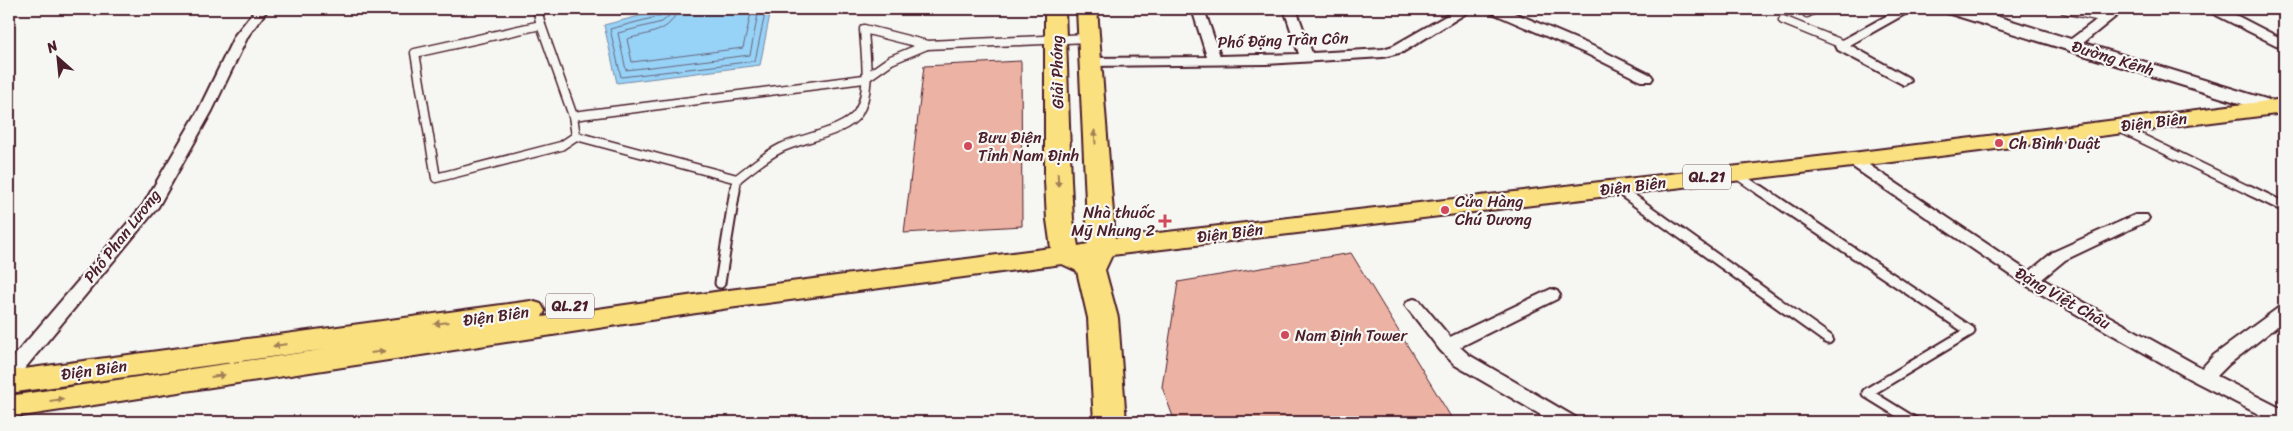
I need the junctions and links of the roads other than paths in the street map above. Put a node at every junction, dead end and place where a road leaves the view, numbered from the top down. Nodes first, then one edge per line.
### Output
1 (262, 9) edge
2 (537, 9) edge
3 (1055, 9) edge
4 (1087, 9) edge
5 (1198, 9) edge
6 (1290, 9) edge
7 (1467, 9) edge
8 (1495, 9) edge
9 (1908, 9) edge
10 (1954, 9) edge
11 (2064, 9) edge
12 (2118, 9) edge
13 (2215, 9) edge
14 (2105, 18) junction
15 (1783, 20) dead end
16 (541, 25) junction
17 (1088, 38) junction
18 (1057, 40) junction
19 (1842, 44) junction
20 (927, 45) junction
21 (2072, 45) junction
22 (2284, 45) edge
23 (1307, 58) junction
24 (1215, 60) junction
25 (1090, 62) junction
26 (1646, 78) dead end
27 (864, 79) junction
28 (1904, 82) dead end
29 (2278, 106) edge
30 (573, 116) junction
31 (2118, 126) junction
32 (576, 136) junction
33 (1852, 160) junction
34 (1735, 174) junction
35 (736, 179) junction
36 (1616, 188) junction
37 (2284, 207) edge
38 (2141, 218) dead end
39 (1065, 248) junction
40 (1106, 249) junction
41 (2030, 280) junction
42 (720, 282) junction
43 (1551, 295) dead end
44 (1414, 305) dead end
45 (2284, 312) edge
46 (1828, 339) dead end
47 (1447, 346) junction
48 (9, 374) edge
49 (2205, 377) junction
50 (9, 382) edge
51 (9, 407) edge
52 (2284, 419) edge
53 (1110, 422) edge
54 (1568, 422) edge
55 (1914, 422) edge

1 - 48 street, Phố Phan Lương
2 - 16 lane
3 - 18 main road, Giải Phóng
4 - 17 main road, Giải Phóng
5 - 24 street
6 - 23 street
7 - 23 street, Phố Đặng Trần Côn
8 - 26 street
9 - 19 street
10 - 21 street, Đường Kênh
11 - 14 lane
12 - 14 street
13 - 22 street
14 - 21 street
15 - 19 lane
16 - 30 lane
16 - 32 lane
17 - 18 lane
17 - 25 main road, Giải Phóng
18 - 20 lane
18 -> 39 main road, Giải Phóng
19 - 28 street
20 - 27 lane
20 - 27 lane
21 - 29 street, Đường Kênh
23 - 24 street, Phố Đặng Trần Côn
24 - 25 street, Phố Đặng Trần Côn
40 -> 25 main road, Giải Phóng
27 - 30 lane
27 - 35 lane
29 - 31 main road, Điện Biên / QL.21
30 - 32 lane
31 - 33 main road, Điện Biên / QL.21
31 - 37 lane
32 - 35 lane
33 - 34 main road, Điện Biên / QL.21
33 - 41 street, Đặng Việt Châu
34 - 36 main road, Điện Biên / QL.21
34 - 55 lane
35 - 42 lane
36 - 40 main road, Điện Biên / QL.21
36 - 46 lane
38 - 41 street
39 - 40 main road, Điện Biên / QL.21
39 - 42 main road, Điện Biên / QL.21
51 -> 39 main road, Điện Biên / QL.21
40 - 53 main road, Giải Phóng
41 - 49 street, Đặng Việt Châu
42 -> 50 main road, Điện Biên / QL.21
43 - 47 street
44 - 47 street
45 - 49 street
47 - 54 street
49 - 52 street, Đặng Việt Châu

